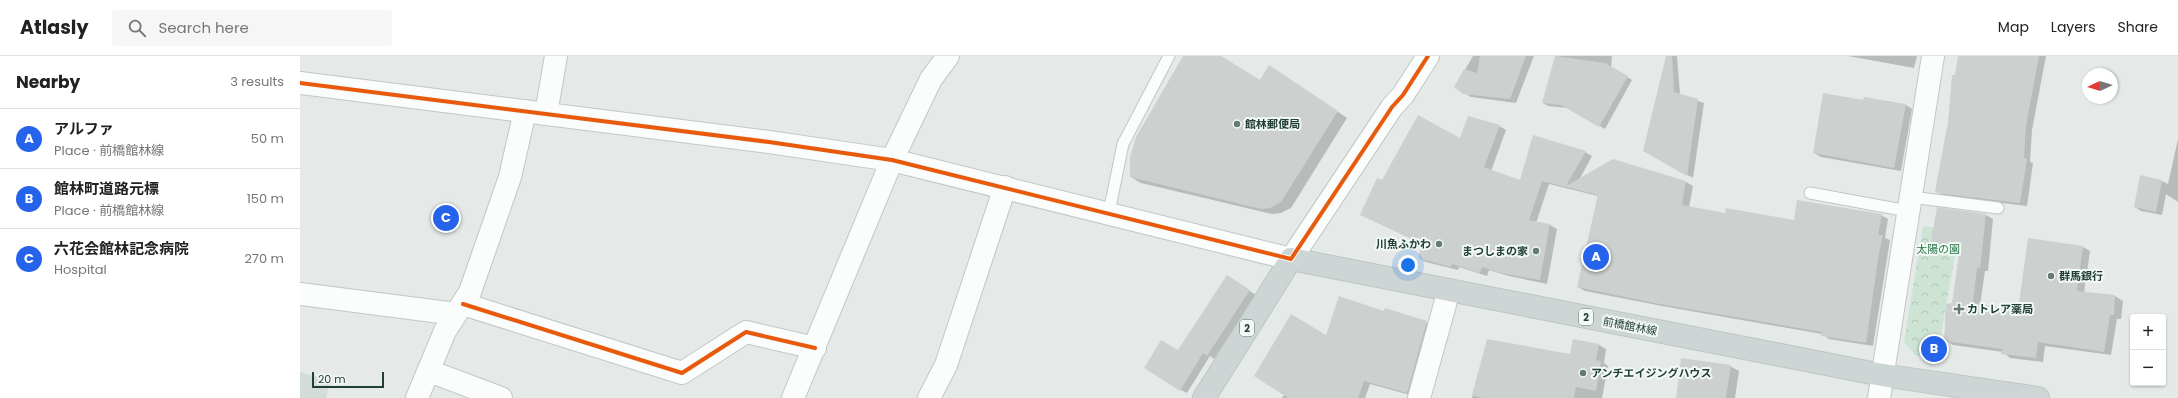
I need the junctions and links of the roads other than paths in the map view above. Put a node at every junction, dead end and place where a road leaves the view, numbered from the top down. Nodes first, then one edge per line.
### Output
1 (556, 56) edge
2 (948, 56) edge
3 (1169, 56) edge
4 (1428, 56) edge
5 (1933, 56) edge
6 (300, 83) edge
7 (525, 111) junction
8 (546, 114) junction
9 (892, 160) junction
10 (1005, 187) junction
11 (1810, 193) dead end
12 (1909, 204) junction
13 (1998, 208) dead end
14 (1109, 212) junction
15 (1291, 259) junction
16 (1449, 290) junction
17 (300, 294) edge
18 (460, 309) junction
19 (815, 348) junction
20 (429, 371) junction
21 (1882, 375) junction
22 (417, 398) edge
23 (501, 398) edge
24 (793, 398) edge
25 (929, 398) edge
26 (1204, 398) edge
27 (1419, 398) edge
28 (1879, 398) edge
29 (2038, 398) edge

1 - 8 street
2 - 9 street
3 - 14 lane
4 - 15 street
5 - 12 street
6 - 7 street
7 - 8 street
7 - 18 street
8 - 9 street
9 - 10 street
9 - 19 street
10 - 14 street
10 - 25 street
11 - 12 lane
12 - 13 lane
12 - 21 street
14 - 15 street
15 - 16 main road, 前橋館林線 / 2
15 - 26 main road, 2
16 - 21 main road, 前橋館林線 / 2
16 - 27 street
17 - 18 street
18 - 19 street
18 - 20 street
19 - 24 street
20 - 22 street
20 - 23 street
21 - 28 street
21 - 29 main road, 前橋館林線 / 2

